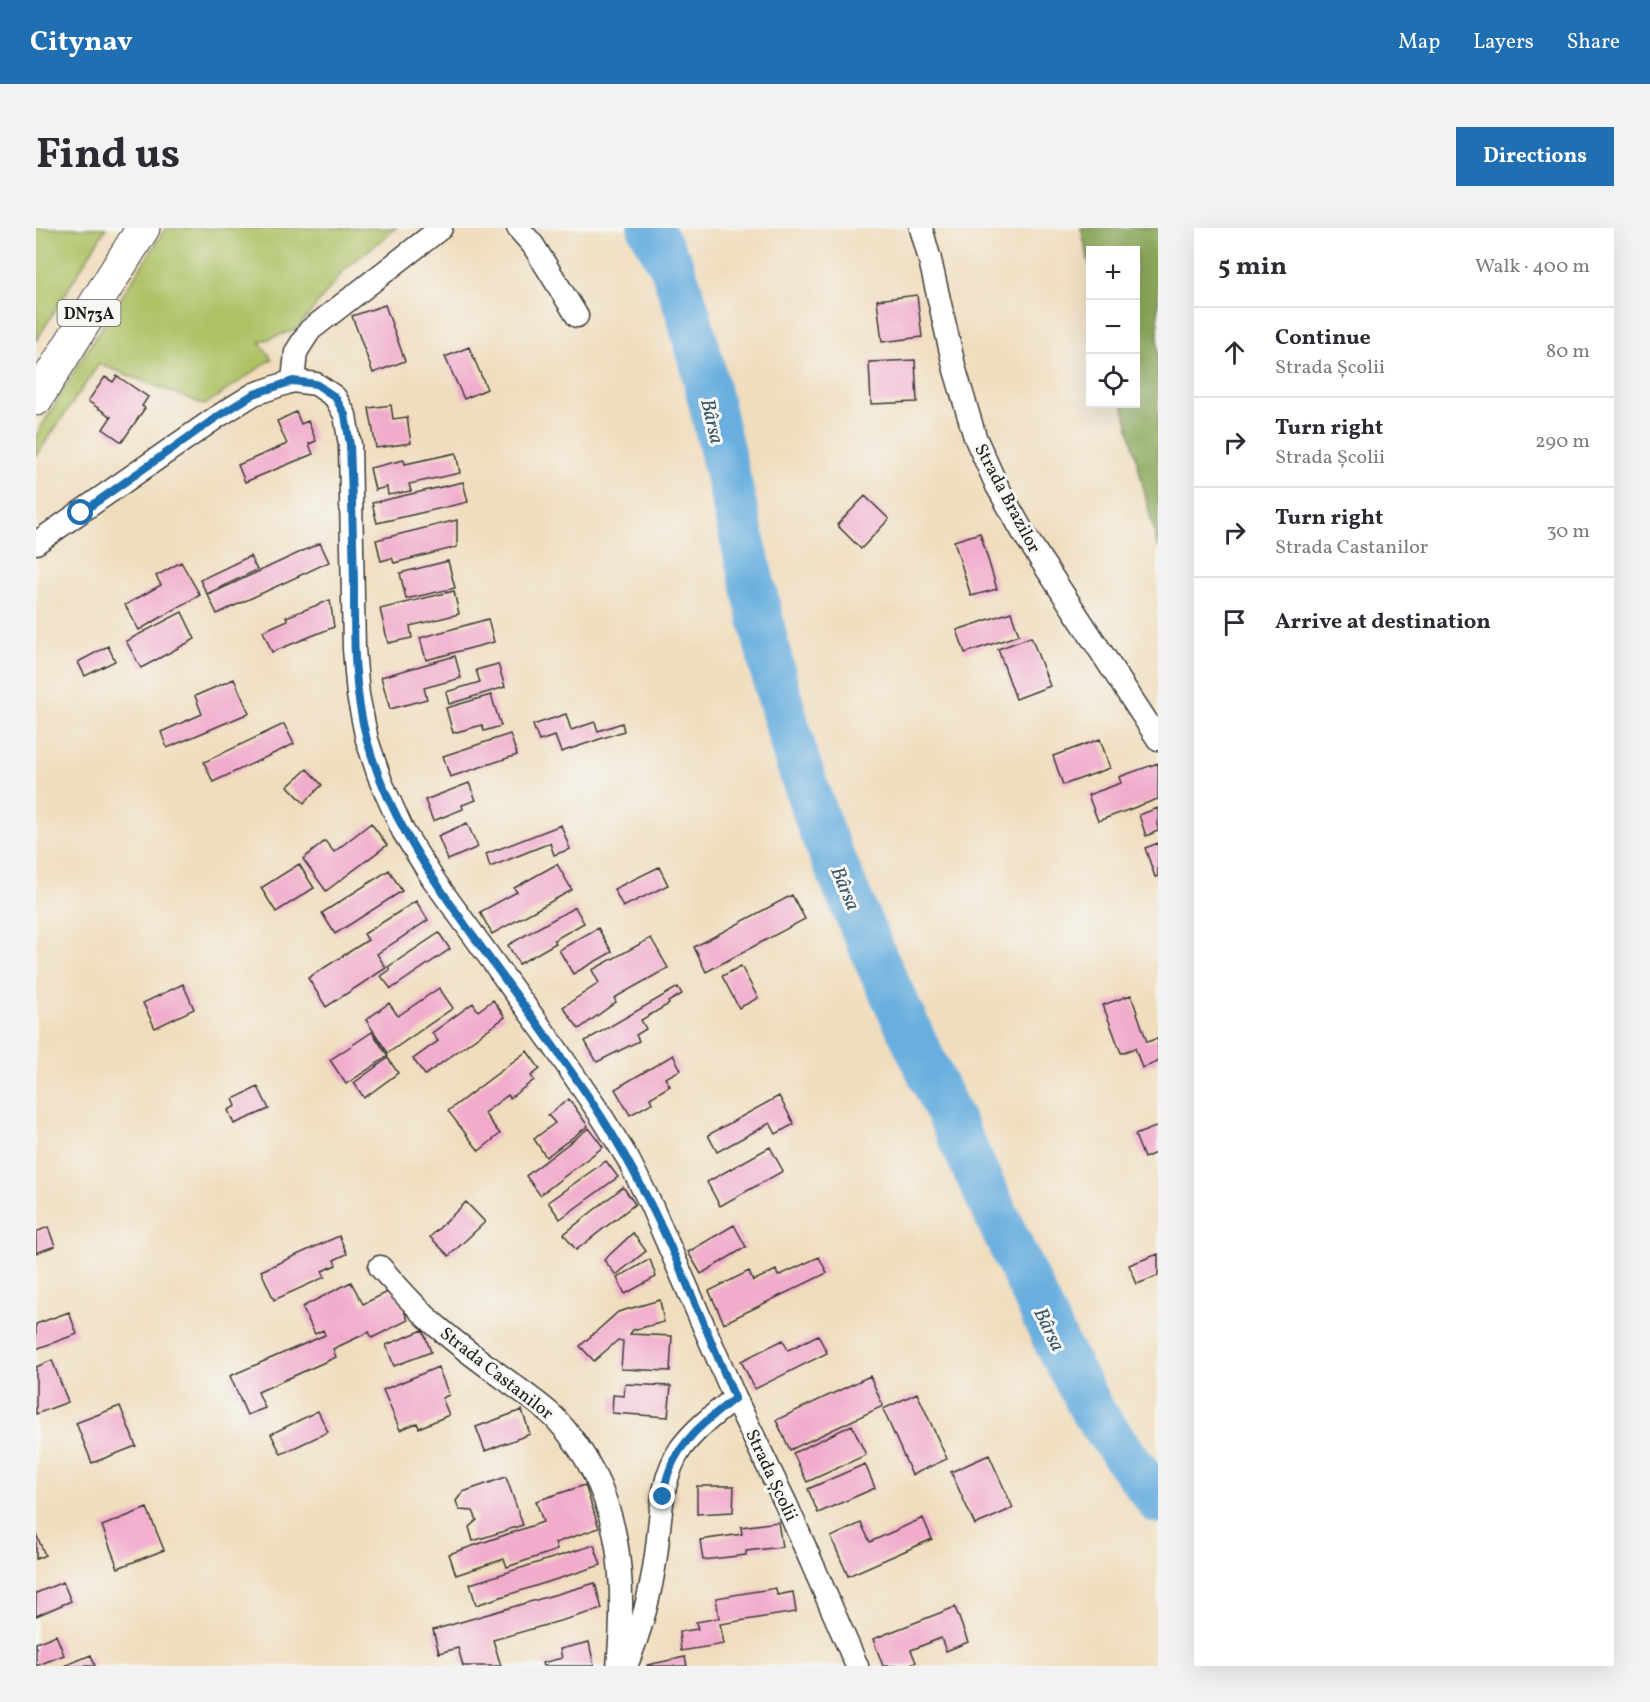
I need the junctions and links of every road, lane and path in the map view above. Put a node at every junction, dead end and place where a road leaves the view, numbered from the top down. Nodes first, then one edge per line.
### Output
1 (143, 228) edge
2 (441, 228) edge
3 (518, 228) edge
4 (921, 228) edge
5 (577, 316) dead end
6 (293, 381) junction
7 (36, 399) edge
8 (36, 543) edge
9 (1158, 739) edge
10 (380, 1267) dead end
11 (735, 1398) junction
12 (618, 1666) edge
13 (626, 1666) edge
14 (858, 1666) edge

1 - 7 main road, DN73A
2 - 6 street
3 - 5 street
4 - 9 street, Strada Brazilor
6 - 8 street
6 - 11 street, Strada Școlii
10 - 12 street, Strada Castanilor
11 - 13 street
11 - 14 street, Strada Școlii

